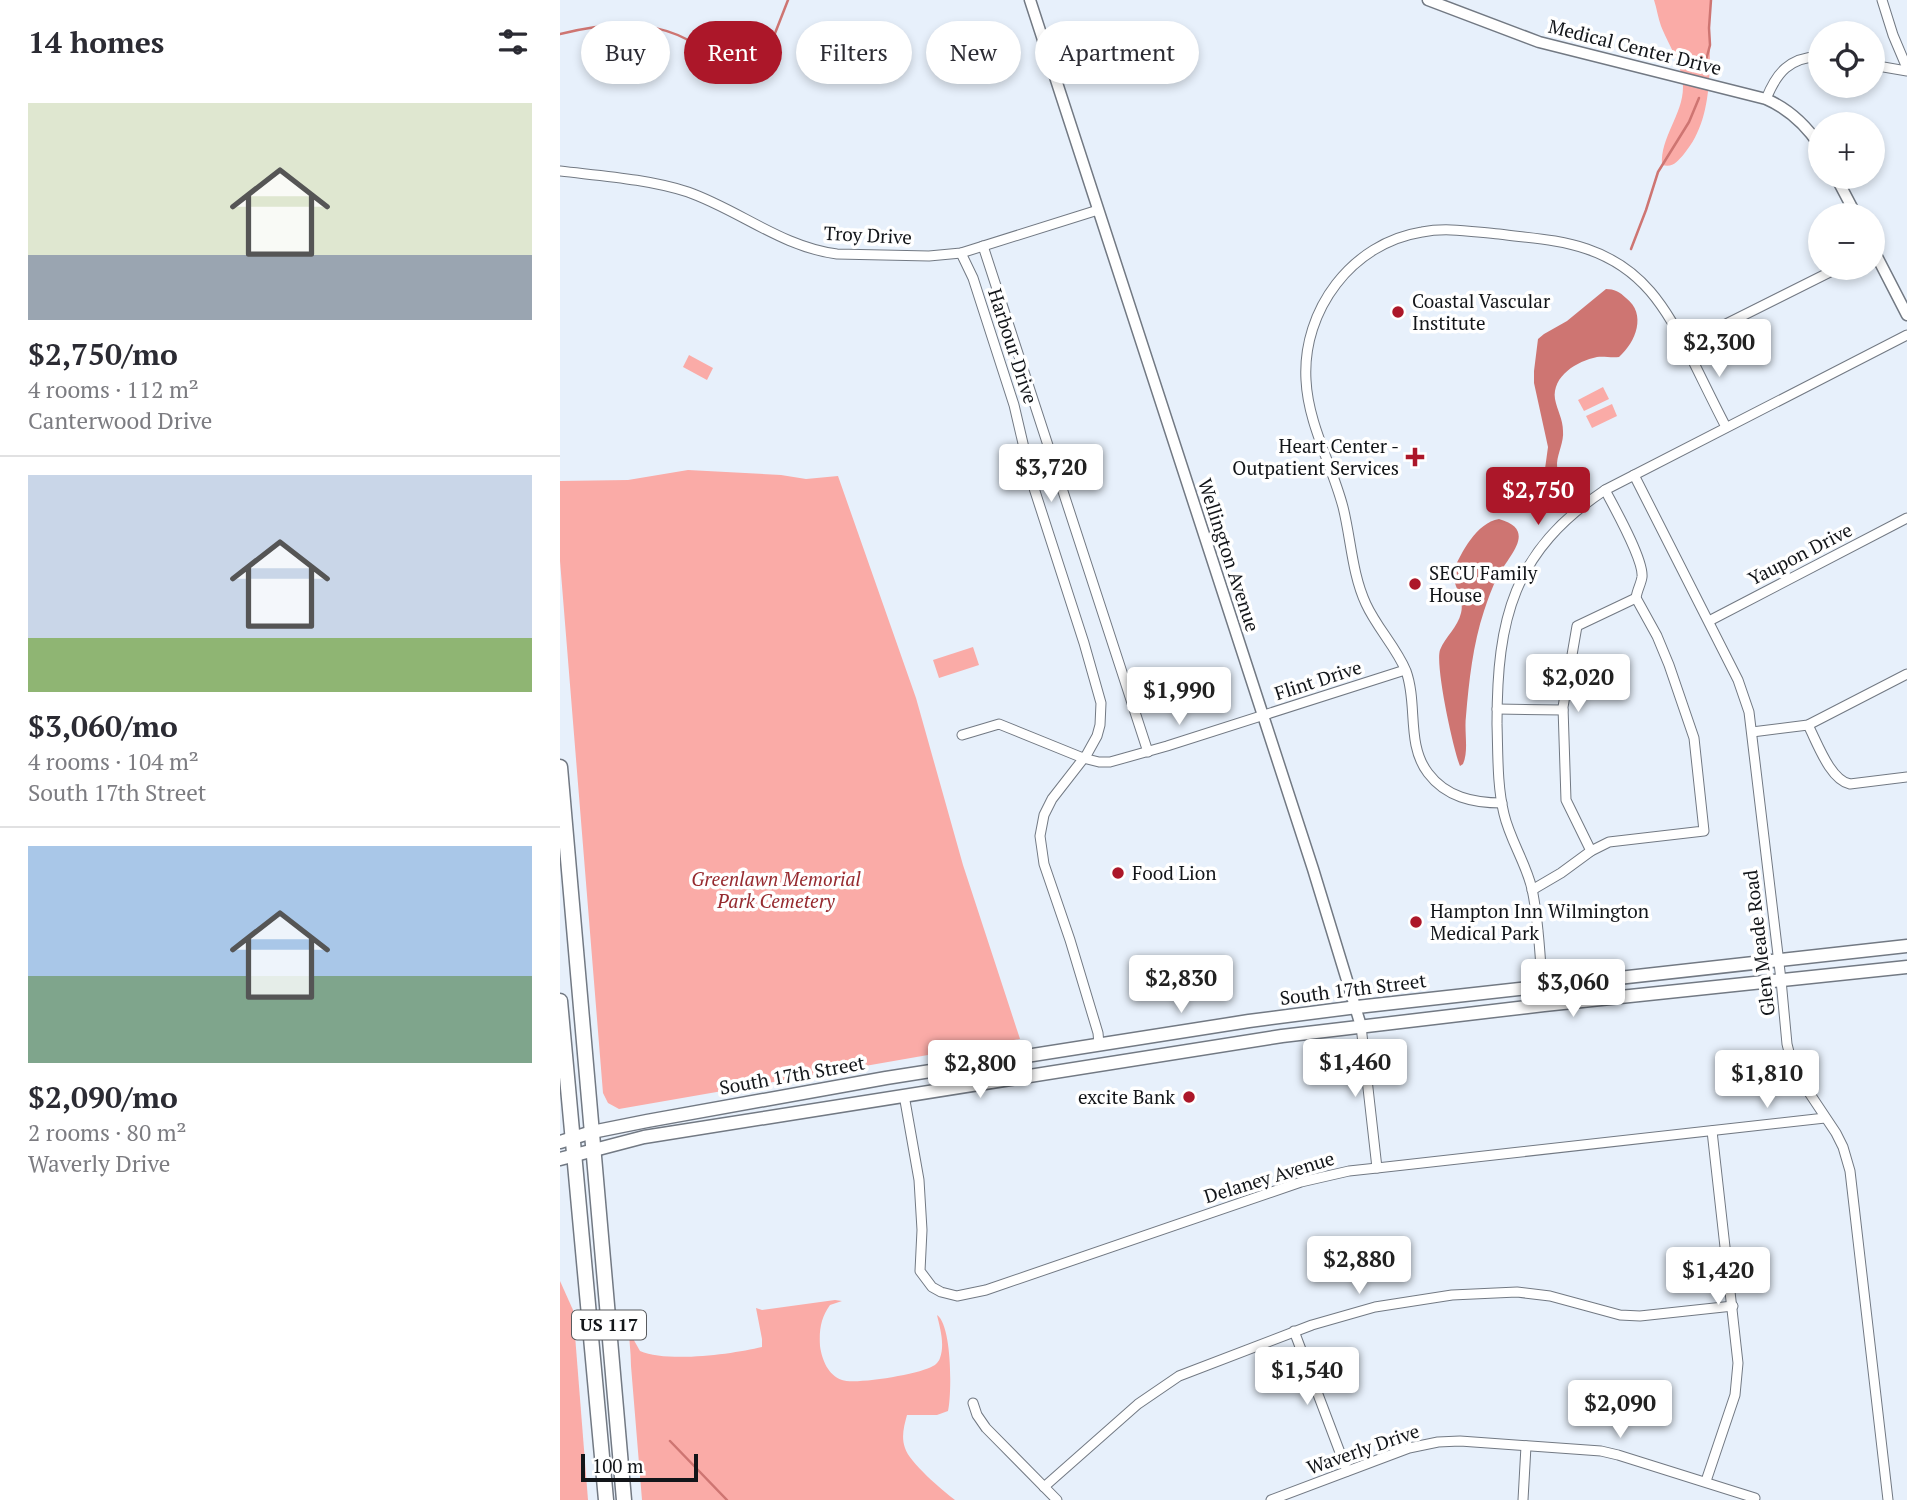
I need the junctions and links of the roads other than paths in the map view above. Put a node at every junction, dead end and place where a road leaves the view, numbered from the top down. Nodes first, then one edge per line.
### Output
1 (1030, 0) edge
2 (1428, 0) edge
3 (1882, 0) edge
4 (1808, 58) edge
5 (1885, 67) edge
6 (1907, 70) edge
7 (1766, 99) junction
8 (1808, 131) edge
9 (560, 171) edge
10 (1098, 210) junction
11 (983, 246) junction
12 (961, 253) junction
13 (1885, 275) edge
14 (1814, 280) edge
15 (1907, 315) edge
16 (1907, 335) edge
17 (1684, 345) junction
18 (1726, 427) junction
19 (1634, 475) junction
20 (1605, 490) junction
21 (1907, 518) edge
22 (1636, 598) junction
23 (1709, 621) junction
24 (1405, 670) junction
25 (1907, 674) edge
26 (1497, 709) junction
27 (1563, 710) junction
28 (1263, 716) junction
29 (1808, 725) junction
30 (1752, 732) junction
31 (962, 735) dead end
32 (1148, 752) junction
33 (1083, 758) junction
34 (560, 766) edge
35 (1907, 777) edge
36 (1502, 803) junction
37 (1591, 851) junction
38 (565, 872) edge
39 (1532, 890) junction
40 (1907, 946) edge
41 (1779, 960) junction
42 (1907, 967) edge
43 (1781, 980) junction
44 (1542, 986) junction
45 (560, 1002) edge
46 (1544, 1005) junction
47 (1356, 1007) junction
48 (1362, 1026) junction
49 (1099, 1044) junction
50 (904, 1096) junction
51 (1825, 1118) junction
52 (1712, 1131) junction
53 (592, 1132) junction
54 (567, 1140) edge
55 (594, 1149) junction
56 (575, 1154) junction
57 (560, 1159) edge
58 (1377, 1168) junction
59 (1733, 1306) junction
60 (1294, 1331) junction
61 (973, 1403) dead end
62 (1526, 1446) junction
63 (1348, 1471) junction
64 (1706, 1481) junction
65 (1044, 1487) junction
66 (1755, 1497) dead end
67 (606, 1500) edge
68 (624, 1500) edge
69 (1058, 1500) edge
70 (1271, 1500) edge
71 (1523, 1500) edge
72 (1888, 1500) edge

1 - 10 street, Wellington Avenue
2 - 7 street, Medical Center Drive
3 - 6 street
4 - 7 street
5 - 6 street
7 - 8 street, Medical Center Drive
9 - 12 street, Troy Drive
10 - 11 street, Troy Drive
10 - 28 street, Wellington Avenue
11 - 12 street, Troy Drive
11 - 32 street
12 - 33 street, Harbour Drive
13 - 15 street
14 - 17 street
16 - 18 street
17 - 18 street
17 - 24 street
18 - 19 street
19 - 20 street
19 - 23 street, Glen Meade Road
20 - 22 street
20 - 26 street
21 - 23 street, Yaupon Drive
22 - 27 street
22 - 37 street
23 - 30 street, Glen Meade Road
24 - 28 street, Flint Drive
24 - 36 street
25 - 29 street
26 - 27 street
26 - 36 street
27 - 37 street
28 - 32 street, Flint Drive
28 - 47 street, Wellington Avenue
29 - 30 street
29 - 35 street
30 - 41 street, Glen Meade Road
31 - 33 street, Flint Drive
32 - 33 street, Flint Drive
33 - 49 street, Harbour Drive
34 - 38 main road, US 117
36 - 39 street
37 - 39 street
38 - 53 main road, US 117
39 - 44 street
40 - 41 main road, South 17th Street
41 - 43 street, Glen Meade Road
41 - 44 main road, South 17th Street
42 - 43 main road, South 17th Street
43 - 46 main road, South 17th Street
43 - 51 street, Glen Meade Road
44 - 46 street
44 - 47 main road, South 17th Street
45 - 54 main road, US 117
46 - 48 main road, South 17th Street
47 - 48 street, Wellington Avenue
47 - 49 main road, South 17th Street
48 - 50 main road, South 17th Street
48 - 58 street, Wellington Avenue
49 - 53 main road, South 17th Street
50 - 55 main road, South 17th Street
50 - 58 street, Delaney Avenue
51 - 52 street, Delaney Avenue
51 - 72 street, Glen Meade Road
52 - 58 street, Delaney Avenue
52 - 59 street
53 - 54 main road, South 17th Street
53 - 55 main road, US 117
54 - 56 main road, US 117
55 - 56 main road, South 17th Street
55 - 68 main road, US 117
56 - 57 main road, South 17th Street
56 - 67 main road, US 117
59 - 60 street
59 - 64 street
60 - 63 street
60 - 65 street
61 - 65 street
62 - 63 street, Waverly Drive
62 - 64 street, Waverly Drive
62 - 71 street
63 - 70 street, Waverly Drive
64 - 66 street, Waverly Drive
65 - 69 street

